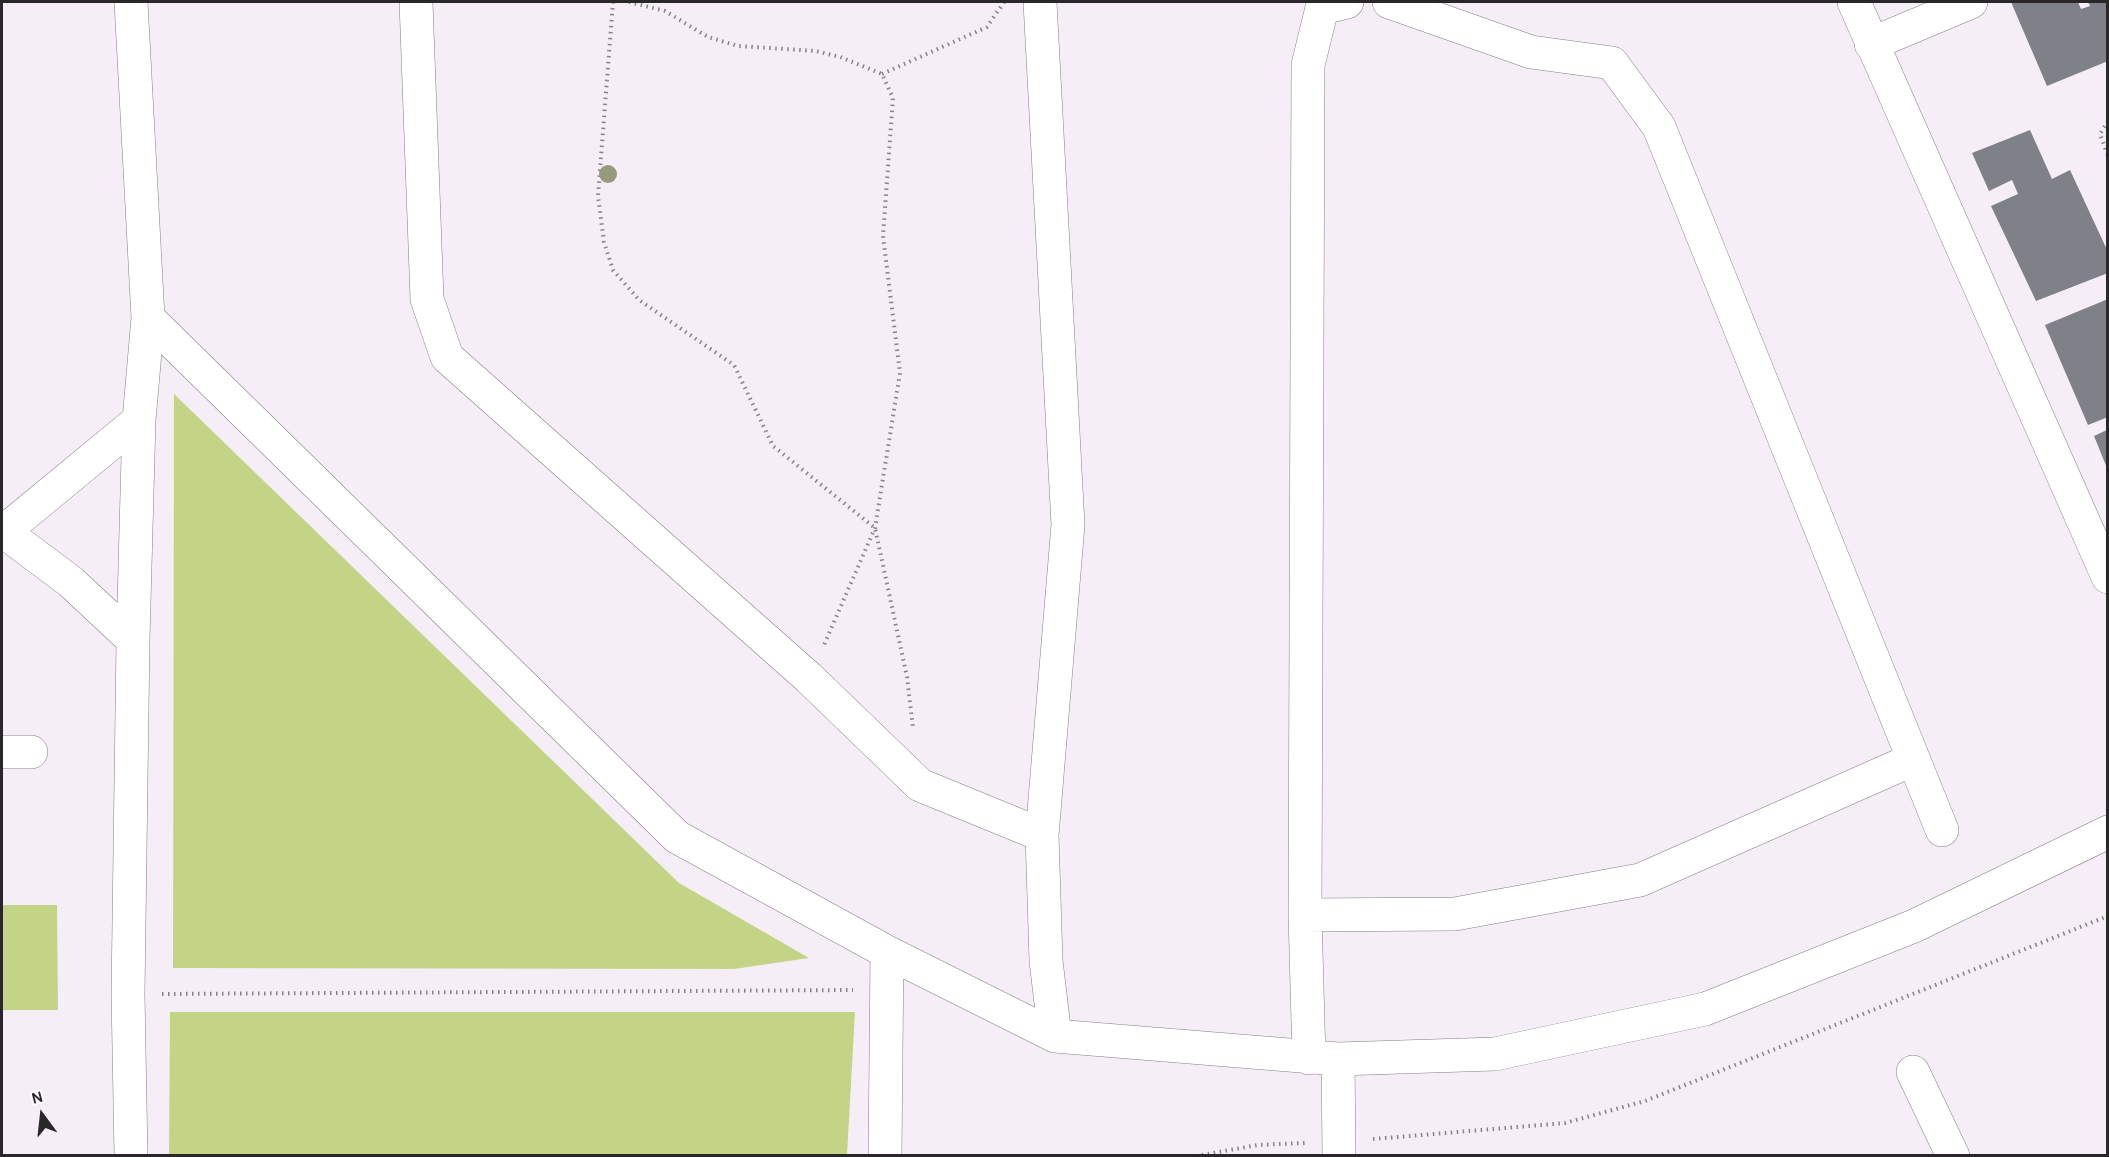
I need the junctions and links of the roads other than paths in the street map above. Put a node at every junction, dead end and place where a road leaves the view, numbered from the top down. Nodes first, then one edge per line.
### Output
1 (131, 2) edge
2 (416, 2) edge
3 (1040, 2) edge
4 (1347, 2) edge
5 (1389, 2) edge
6 (1854, 2) edge
7 (1971, 2) edge
8 (1871, 44) junction
9 (147, 318) junction
10 (139, 420) junction
11 (2, 532) edge
12 (2108, 577) edge
13 (133, 640) junction
14 (1912, 760) junction
15 (1942, 830) dead end
16 (1042, 835) junction
17 (2104, 842) edge
18 (1305, 915) junction
19 (887, 952) junction
20 (1055, 1036) junction
21 (1323, 1059) junction
22 (1913, 1072) dead end
23 (1339, 1149) edge
24 (131, 1155) edge
25 (885, 1155) edge
26 (1953, 1155) edge

1 - 9 street
2 - 16 street
3 - 16 street
4 - 18 street
5 - 14 street
6 - 8 street
7 - 8 street
8 - 12 street
9 - 10 street
9 - 19 street
10 - 11 street
10 - 13 street
11 - 13 street
13 - 24 street
14 - 15 street
14 - 18 street
16 - 20 street
17 - 21 street
18 - 21 street
19 - 20 street
19 - 25 street
20 - 21 street
21 - 23 street
22 - 26 street

